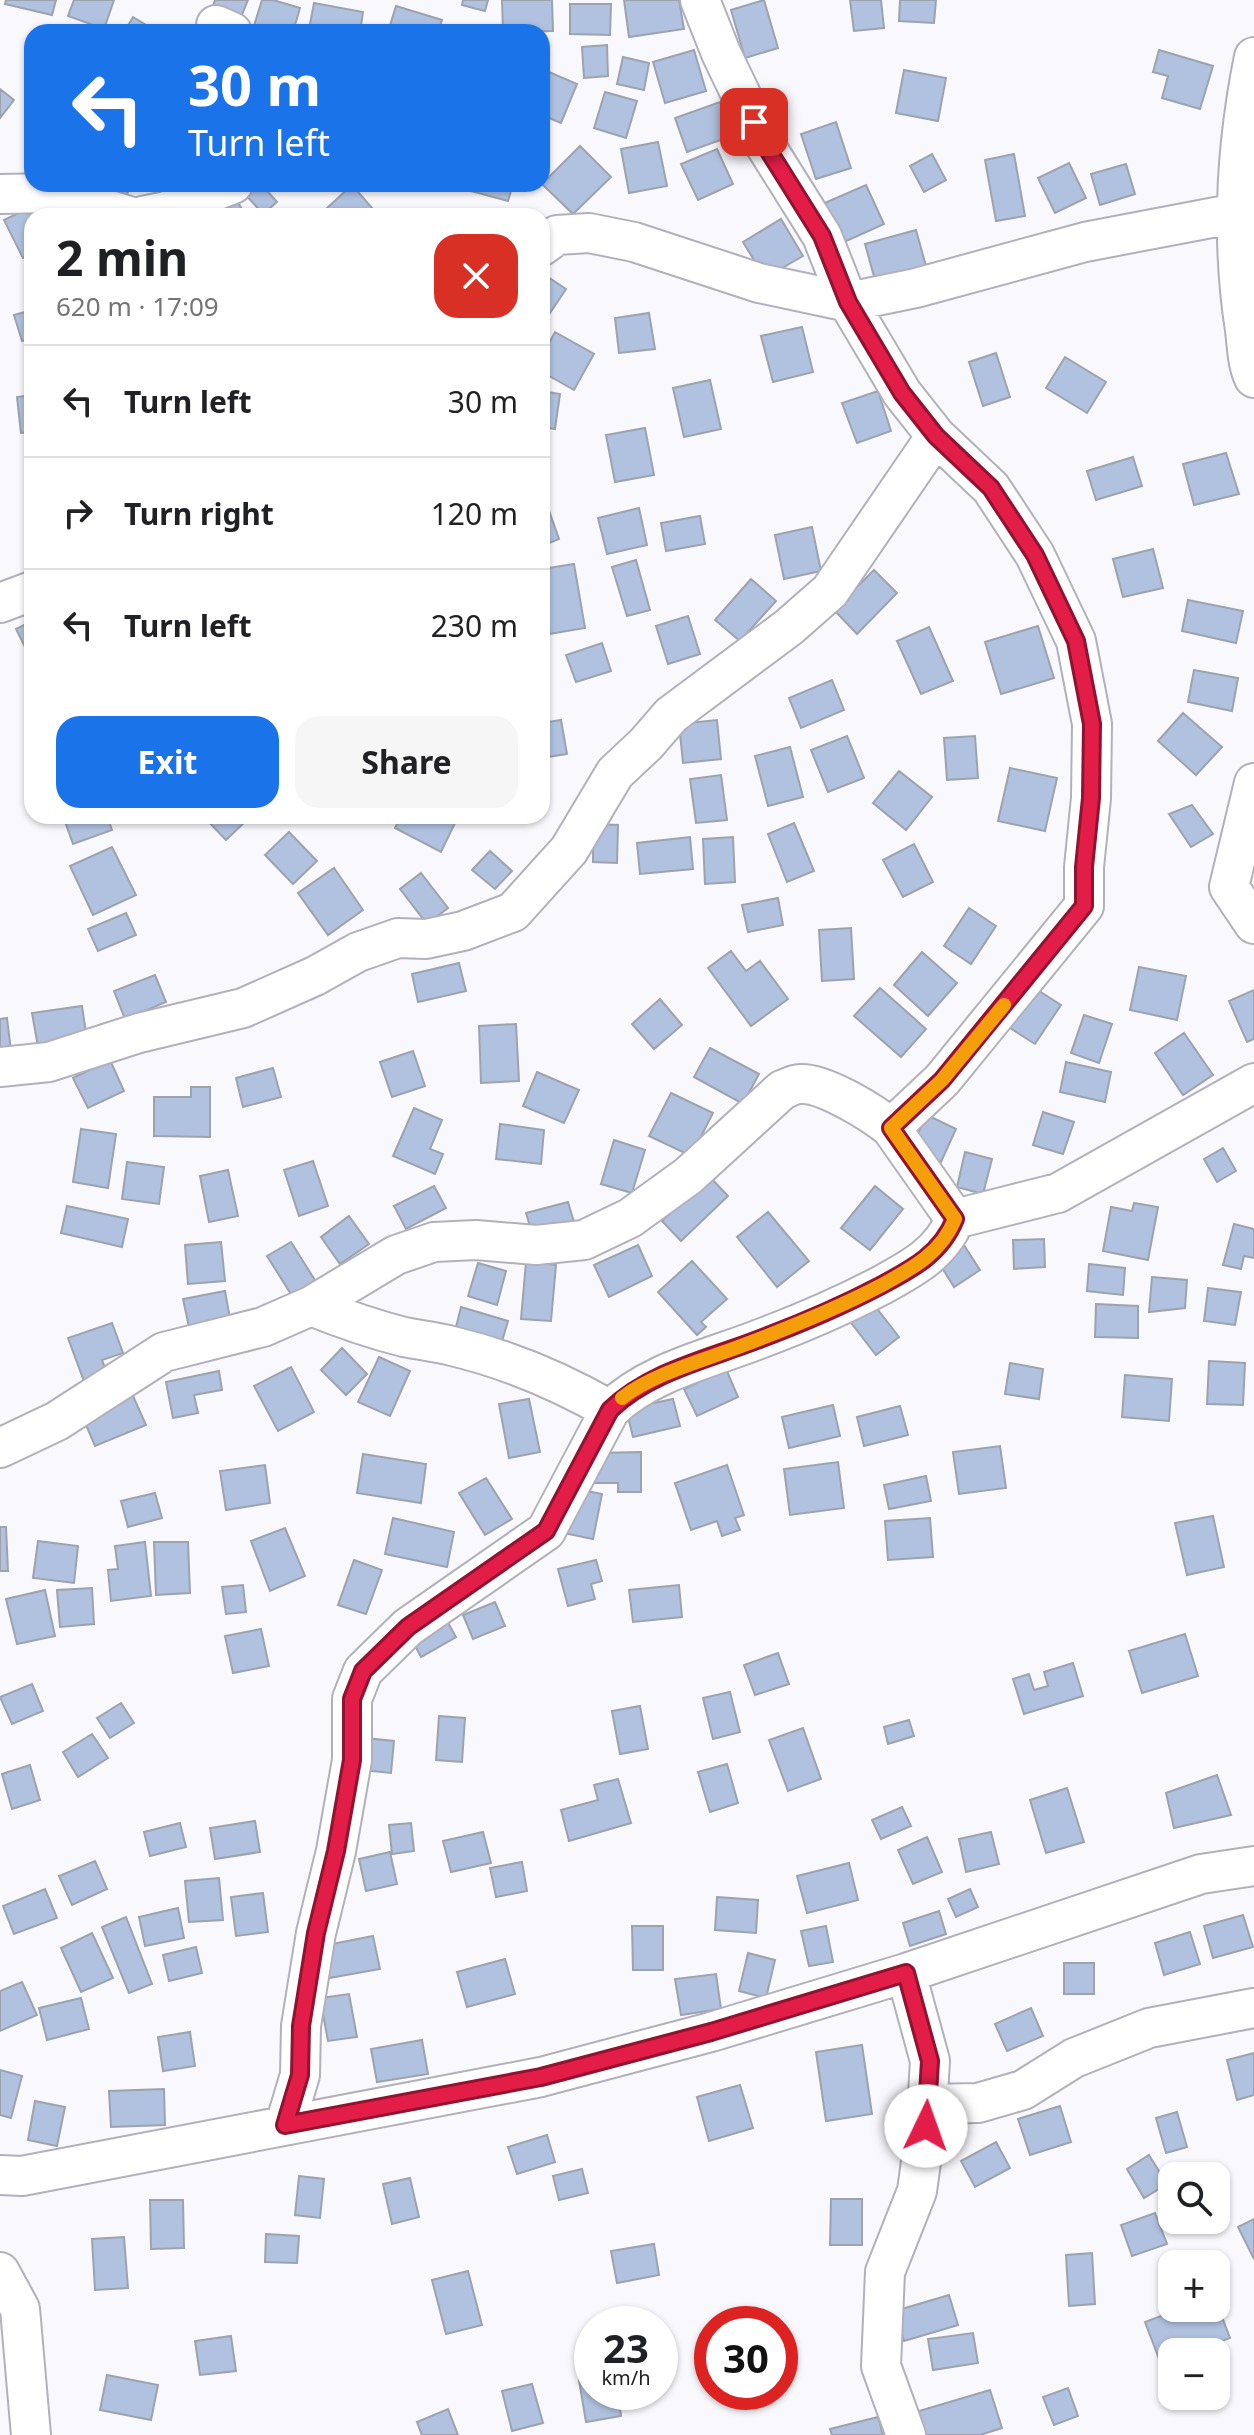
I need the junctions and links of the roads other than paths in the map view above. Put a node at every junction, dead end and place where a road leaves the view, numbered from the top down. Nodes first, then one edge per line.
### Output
1 (700, 0) edge
2 (1254, 57) edge
3 (213, 192) edge
4 (0, 194) edge
5 (103, 208) edge
6 (173, 208) edge
7 (1237, 213) junction
8 (550, 240) edge
9 (848, 302) junction
10 (1254, 378) edge
11 (936, 436) junction
12 (24, 594) edge
13 (0, 603) edge
14 (1254, 783) edge
15 (1254, 924) edge
16 (0, 1067) edge
17 (1254, 1083) edge
18 (891, 1128) junction
19 (955, 1219) junction
20 (311, 1306) junction
21 (610, 1410) junction
22 (0, 1448) edge
23 (1254, 1866) edge
24 (906, 1973) junction
25 (1254, 2008) edge
26 (927, 2104) junction
27 (285, 2125) junction
28 (0, 2175) edge
29 (0, 2272) edge
30 (31, 2435) edge
31 (906, 2435) edge

1 - 9 street
2 - 7 street
3 - 6 street
4 - 5 street
7 - 9 street
7 - 10 street
8 - 9 street
9 - 11 street
11 - 16 street
11 - 18 street
12 - 13 street
14 - 15 street
17 - 19 street
18 - 19 street
18 - 20 street
19 - 21 street
20 - 21 street
20 - 22 street
21 - 27 street
23 - 24 street
24 - 26 street
24 - 27 street
25 - 26 street
26 - 31 street
27 - 28 street
29 - 30 street

